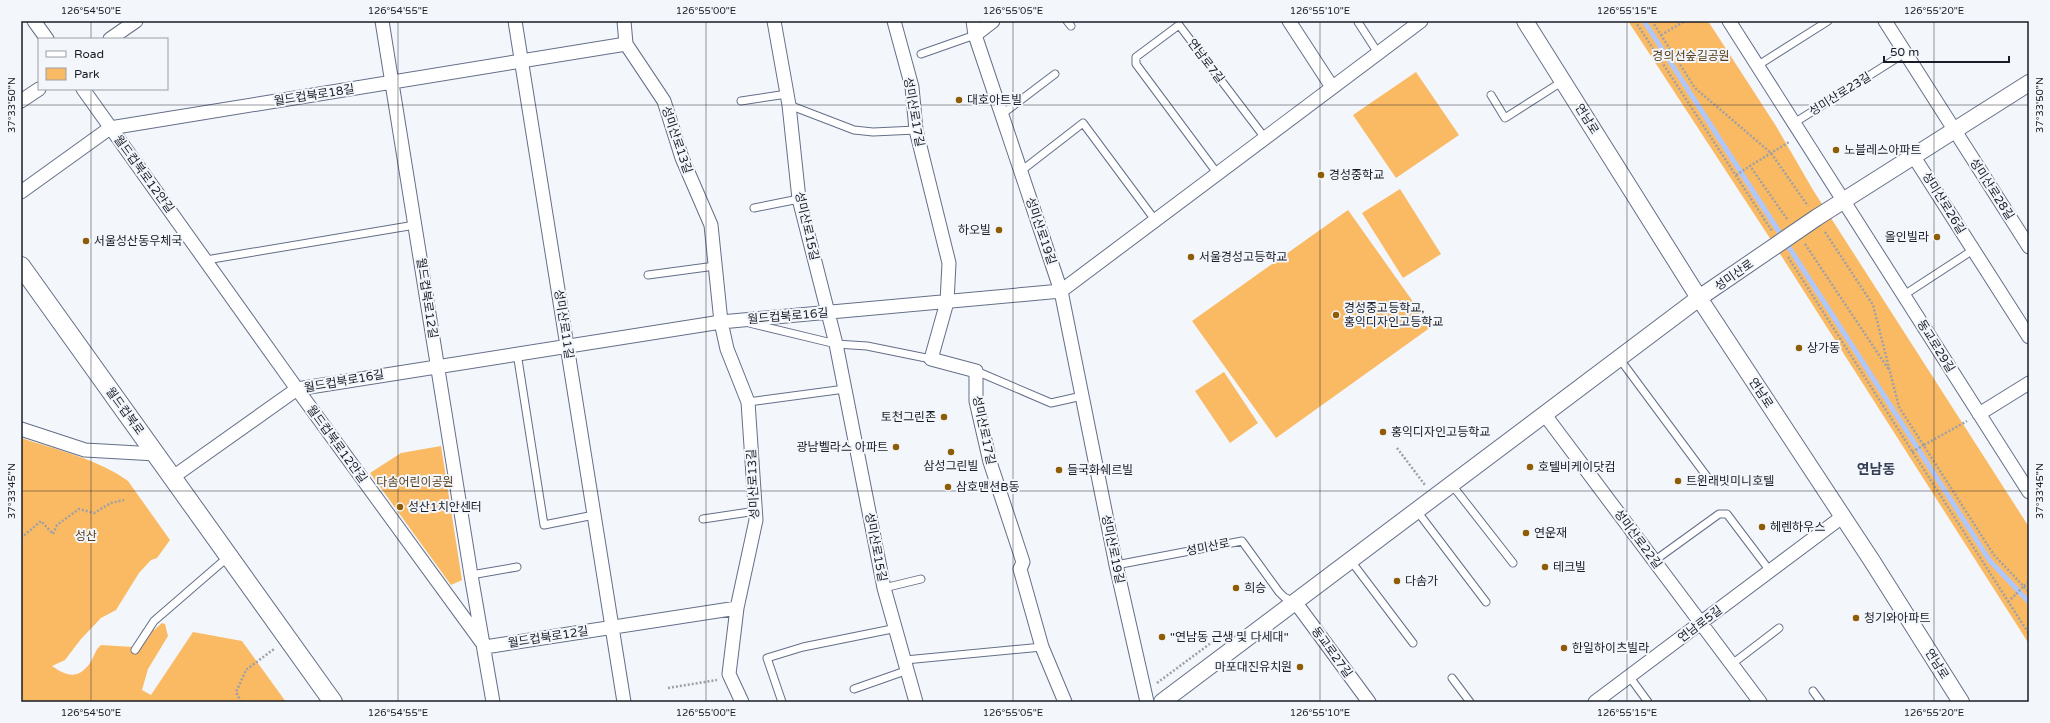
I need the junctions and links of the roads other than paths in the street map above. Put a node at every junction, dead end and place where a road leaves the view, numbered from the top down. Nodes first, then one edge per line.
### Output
1 (34, 21) edge
2 (136, 21) edge
3 (382, 21) edge
4 (515, 21) edge
5 (624, 21) edge
6 (774, 21) edge
7 (894, 21) edge
8 (973, 21) edge
9 (993, 21) edge
10 (1289, 21) edge
11 (1421, 21) edge
12 (1525, 21) edge
13 (1729, 21) edge
14 (1828, 21) edge
15 (1885, 21) edge
16 (1358, 22) edge
17 (975, 35) junction
18 (46, 38) edge
19 (111, 38) edge
20 (626, 44) junction
21 (1378, 53) junction
22 (1905, 53) junction
23 (921, 54) dead end
24 (521, 61) junction
25 (1757, 66) junction
26 (1055, 74) dead end
27 (392, 82) junction
28 (1563, 82) junction
29 (2029, 83) edge
30 (1332, 87) junction
31 (38, 90) edge
32 (84, 90) edge
33 (1491, 94) dead end
34 (788, 100) junction
35 (21, 101) edge
36 (741, 101) dead end
37 (1001, 114) junction
38 (1794, 123) junction
39 (110, 128) junction
40 (916, 130) junction
41 (1955, 131) junction
42 (1265, 138) junction
43 (1914, 157) junction
44 (1021, 171) junction
45 (1217, 173) junction
46 (21, 192) edge
47 (799, 199) junction
48 (1843, 200) junction
49 (754, 208) dead end
50 (1155, 220) junction
51 (415, 224) junction
52 (2027, 239) edge
53 (1973, 250) junction
54 (206, 260) junction
55 (21, 266) edge
56 (715, 266) junction
57 (648, 274) dead end
58 (1061, 291) junction
59 (1904, 295) junction
60 (1699, 298) junction
61 (947, 302) junction
62 (828, 313) junction
63 (738, 321) junction
64 (721, 322) junction
65 (2029, 337) edge
66 (836, 344) junction
67 (567, 345) junction
68 (517, 353) junction
69 (1620, 358) junction
70 (930, 359) junction
71 (438, 365) junction
72 (976, 371) junction
73 (2029, 382) edge
74 (297, 389) junction
75 (845, 389) junction
76 (1082, 396) junction
77 (748, 402) junction
78 (1545, 414) junction
79 (1979, 414) junction
80 (21, 429) edge
81 (156, 454) junction
82 (173, 477) junction
83 (1708, 478) dead end
84 (1452, 484) junction
85 (2029, 492) edge
86 (756, 511) junction
87 (1417, 512) junction
88 (594, 515) junction
89 (1842, 517) junction
90 (703, 519) dead end
91 (230, 556) junction
92 (1351, 561) junction
93 (1654, 561) junction
94 (1513, 563) dead end
95 (1116, 565) junction
96 (517, 567) dead end
97 (1770, 572) junction
98 (471, 575) junction
99 (921, 579) dead end
100 (884, 588) junction
101 (1486, 602) dead end
102 (1296, 603) junction
103 (737, 608) junction
104 (1701, 623) junction
105 (612, 627) junction
106 (897, 628) junction
107 (1779, 628) dead end
108 (1412, 643) dead end
109 (485, 647) junction
110 (1042, 647) junction
111 (135, 650) dead end
112 (1732, 664) junction
113 (906, 665) junction
114 (1629, 676) junction
115 (1452, 678) dead end
116 (854, 689) dead end
117 (1812, 691) dead end
118 (333, 702) edge
119 (493, 702) edge
120 (624, 702) edge
121 (742, 702) edge
122 (782, 702) edge
123 (916, 702) edge
124 (1065, 702) edge
125 (1146, 702) edge
126 (1162, 702) edge
127 (1369, 702) edge
128 (1470, 702) edge
129 (1595, 702) edge
130 (1648, 702) edge
131 (1760, 702) edge
132 (1821, 702) edge
133 (1961, 702) edge

1 - 18 street
2 - 19 street
3 - 27 street, 월드컵북로12길
4 - 24 street, 성미산로11길
5 - 20 street, 성미산로13길
6 - 34 street, 성미산로15길
7 - 40 street, 성미산로17길
8 - 17 street, 성미산로19길
9 - 17 street
10 - 30 street
11 - 21 street
12 - 28 street, 연남로
13 - 25 street
14 - 25 lane
15 - 22 street, 성미산로28길
16 - 21 lane
17 - 23 lane
17 - 37 street, 성미산로19길
20 - 24 street, 월드컵북로18길
20 - 56 street, 성미산로13길
21 - 30 street
22 - 38 lane, 성미산로23길
22 - 41 street, 성미산로28길
24 - 27 street, 월드컵북로18길
24 - 67 street, 성미산로11길
25 - 38 street
26 - 37 lane
27 - 39 street, 월드컵북로18길
27 - 51 street, 월드컵북로12길
28 - 33 lane
28 - 60 street, 연남로
29 - 41 street, 성미산로
30 - 42 street
31 - 35 street
32 - 39 street, 월드컵북로12안길
34 - 36 lane
34 - 40 lane
34 - 47 street, 성미산로15길
37 - 44 street, 성미산로19길
38 - 48 street
39 - 46 street, 월드컵북로18길
39 - 54 street, 월드컵북로12안길
40 - 61 street, 성미산로17길
41 - 43 street, 성미산로
41 - 52 street, 성미산로28길
42 - 45 street
42 - 45 lane, 연남로7길
43 - 48 street, 성미산로
43 - 53 street, 성미산로26길
44 - 50 lane
44 - 58 street, 성미산로19길
45 - 50 street
47 - 49 lane
47 - 62 street, 성미산로15길
48 - 59 street, 동교로29길
48 - 60 street, 성미산로
50 - 58 street
51 - 54 lane
51 - 71 street, 월드컵북로12길
53 - 59 lane
53 - 65 street, 성미산로26길
54 - 74 street, 월드컵북로12안길
55 - 81 main road, 월드컵북로
56 - 57 lane
56 - 64 street, 성미산로13길
58 - 61 street, 월드컵북로16길
58 - 76 street, 성미산로19길
59 - 79 street, 동교로29길
60 - 69 street, 성미산로
60 - 89 street, 연남로
61 - 62 street, 월드컵북로16길
61 - 70 street, 성미산로17길
62 - 63 street, 월드컵북로16길
62 - 66 street, 성미산로15길
63 - 64 street, 월드컵북로16길
63 - 66 lane
64 - 67 street, 월드컵북로16길
64 - 77 street, 성미산로13길
66 - 70 lane
66 - 75 street, 성미산로15길
67 - 68 street, 월드컵북로16길
67 - 88 street, 성미산로11길
68 - 71 street, 월드컵북로16길
68 - 88 lane
69 - 78 street, 성미산로
69 - 83 lane
70 - 72 street
71 - 74 street, 월드컵북로16길
71 - 98 street, 월드컵북로12길
72 - 76 lane
72 - 110 street, 성미산로17길
73 - 79 street
74 - 82 street, 월드컵북로16길
74 - 109 street, 월드컵북로12안길
75 - 77 lane
75 - 100 street, 성미산로15길
76 - 95 street, 성미산로19길
77 - 86 street, 성미산로13길
78 - 84 street, 성미산로
78 - 93 street, 성미산로22길
79 - 85 street, 동교로29길
80 - 81 street
81 - 82 main road, 월드컵북로
82 - 91 main road, 월드컵북로
84 - 87 street, 성미산로
84 - 94 lane
86 - 90 lane
86 - 103 street, 성미산로13길
87 - 92 street, 성미산로
87 - 101 lane
88 - 105 street, 성미산로11길
89 - 97 street, 연남로5길
89 - 133 street, 연남로
91 - 111 lane
91 - 118 main road, 월드컵북로
92 - 102 street, 성미산로
92 - 108 lane
93 - 97 lane
93 - 104 street, 성미산로22길
95 - 102 lane, 성미산로
95 - 125 street, 성미산로19길
96 - 98 lane
97 - 104 street, 연남로5길
98 - 109 street, 월드컵북로12길
99 - 100 lane, 성미산로15길
100 - 106 street, 성미산로15길
102 - 126 street, 성미산로
102 - 127 street, 동교로27길
103 - 105 street
103 - 121 street, 성미산로13길
104 - 112 street, 성미산로22길
104 - 114 street, 연남로5길
105 - 109 street, 월드컵북로12길
105 - 120 street, 성미산로11길
106 - 113 street, 성미산로15길
106 - 122 lane
107 - 112 lane
109 - 119 street, 월드컵북로12길
110 - 113 lane
110 - 124 street, 성미산로17길
112 - 131 street, 성미산로22길
113 - 116 lane
113 - 123 street, 성미산로15길
114 - 129 street, 연남로5길
114 - 130 lane
115 - 128 lane
117 - 132 lane

